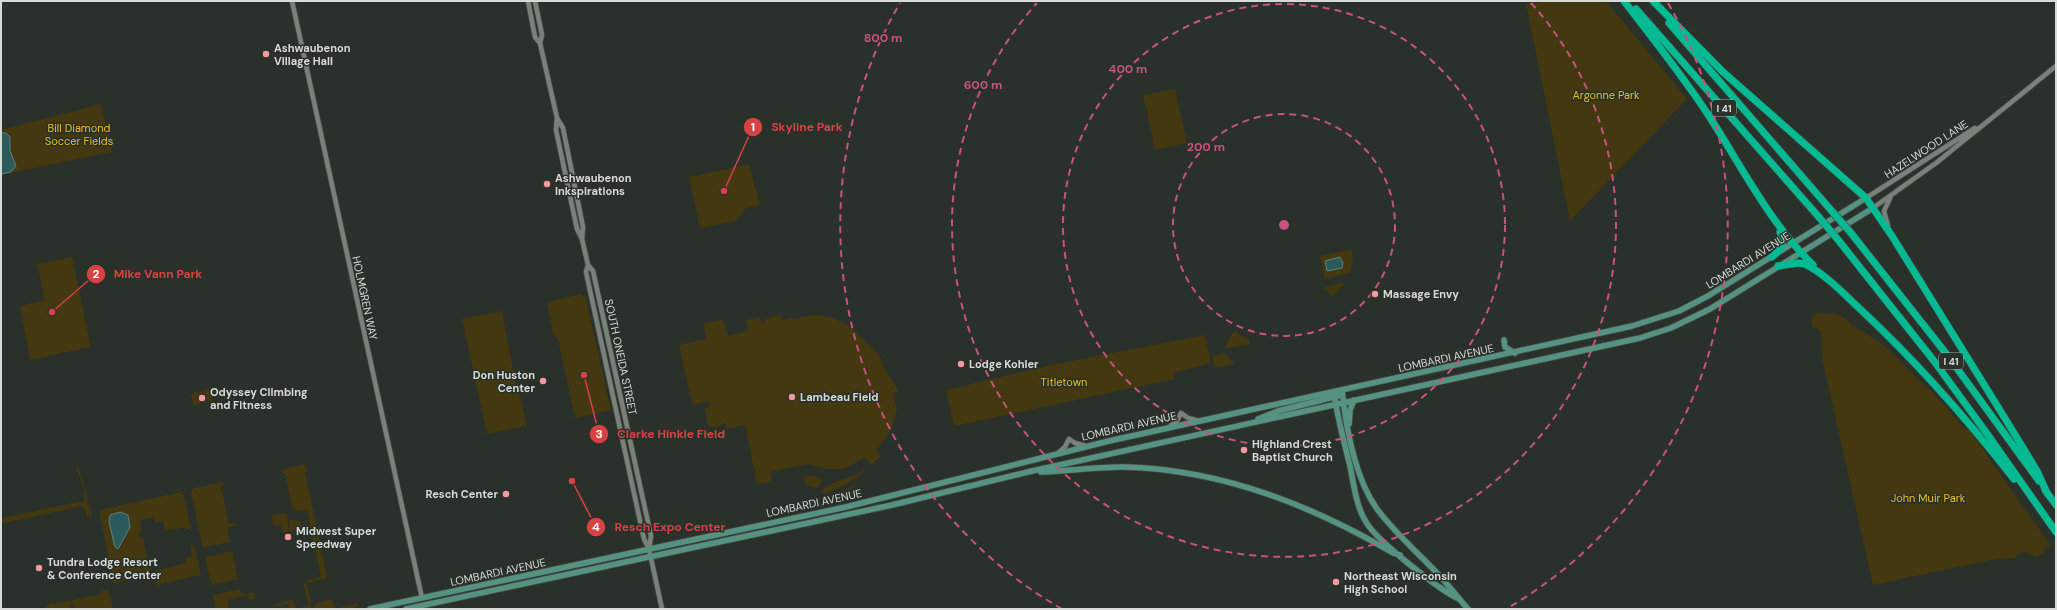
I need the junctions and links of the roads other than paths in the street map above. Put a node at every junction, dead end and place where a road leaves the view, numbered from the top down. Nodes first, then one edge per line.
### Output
1 (292, 1) edge
2 (528, 1) edge
3 (535, 1) edge
4 (1624, 1) edge
5 (1629, 1) edge
6 (1649, 1) edge
7 (1653, 1) edge
8 (540, 43) junction
9 (2056, 66) edge
10 (1996, 113) junction
11 (1894, 194) junction
12 (1866, 198) junction
13 (1873, 208) junction
14 (1774, 221) junction
15 (1892, 236) junction
16 (1792, 245) junction
17 (1800, 252) junction
18 (1772, 257) junction
19 (588, 265) junction
20 (1778, 266) junction
21 (1826, 279) junction
22 (1504, 340) dead end
23 (1505, 347) junction
24 (1515, 353) junction
25 (1499, 356) junction
26 (1342, 390) junction
27 (1335, 398) junction
28 (1354, 400) junction
29 (1343, 403) junction
30 (1200, 421) junction
31 (1166, 428) junction
32 (1348, 429) junction
33 (1086, 446) junction
34 (1056, 454) junction
35 (1032, 470) junction
36 (2047, 493) junction
37 (2031, 496) junction
38 (2056, 505) edge
39 (2056, 532) edge
40 (649, 549) junction
41 (1400, 555) junction
42 (651, 558) junction
43 (422, 598) junction
44 (1457, 598) junction
45 (370, 609) edge
46 (406, 609) edge
47 (662, 609) edge
48 (1468, 609) edge

1 - 43 street, HOLMGREN WAY
2 - 8 street, SOUTH ONEIDA STREET
3 - 8 street, SOUTH ONEIDA STREET
4 - 14 highway
5 - 37 highway, I 41, bridge
6 - 36 highway, I 41, bridge
7 - 12 highway
8 - 19 street, SOUTH ONEIDA STREET
9 - 10 street, HAZELWOOD LANE
10 - 11 street, HAZELWOOD LANE
10 - 12 street, HAZELWOOD LANE
11 - 13 street, HAZELWOOD LANE
11 - 15 street
12 - 13 highway
12 - 16 main road, LOMBARDI AVENUE
13 - 15 highway
13 - 17 main road, LOMBARDI AVENUE
14 - 16 highway
14 - 18 highway
15 - 36 highway
16 - 17 highway
16 - 18 main road, LOMBARDI AVENUE
17 - 20 main road, LOMBARDI AVENUE
17 - 21 highway
18 - 24 main road, LOMBARDI AVENUE
19 - 40 street, SOUTH ONEIDA STREET
19 - 40 street, SOUTH ONEIDA STREET
20 - 21 highway
20 - 28 main road, LOMBARDI AVENUE
21 - 37 highway
22 - 23 main road
23 - 24 main road
23 - 25 main road
24 - 25 main road, LOMBARDI AVENUE
25 - 26 main road, LOMBARDI AVENUE
26 - 27 main road
26 - 29 main road
27 - 29 main road, LOMBARDI AVENUE
27 - 30 main road, LOMBARDI AVENUE
27 - 35 main road, LOMBARDI AVENUE
27 - 41 main road
28 - 29 main road, LOMBARDI AVENUE
28 - 32 main road
29 - 32 main road
30 - 31 main road, LOMBARDI AVENUE
30 - 31 street
31 - 33 main road, LOMBARDI AVENUE
32 - 44 main road
33 - 34 main road, LOMBARDI AVENUE
33 - 34 street
34 - 40 main road, LOMBARDI AVENUE
35 - 41 main road
35 - 42 main road, LOMBARDI AVENUE
36 - 38 highway, I 41
37 - 39 highway, I 41
40 - 42 street, SOUTH ONEIDA STREET
40 - 43 main road, LOMBARDI AVENUE
41 - 44 main road
42 - 46 main road, LOMBARDI AVENUE
42 - 47 street, SOUTH ONEIDA STREET
43 - 45 main road, LOMBARDI AVENUE
44 - 48 main road

